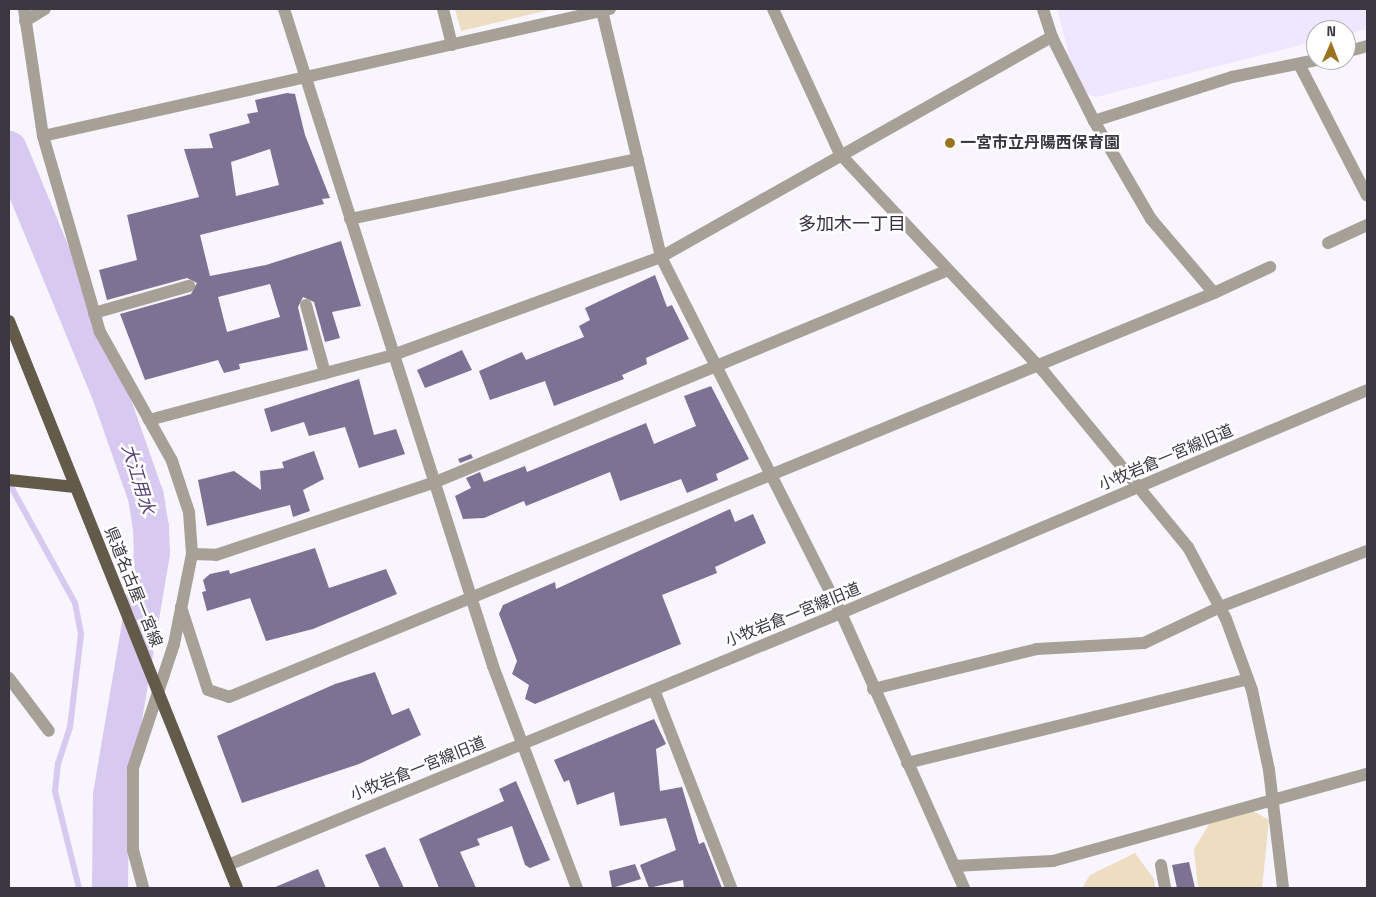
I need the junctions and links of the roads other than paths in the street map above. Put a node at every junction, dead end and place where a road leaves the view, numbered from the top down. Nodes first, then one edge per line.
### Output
1 (45, 9) edge
2 (284, 9) edge
3 (443, 9) edge
4 (773, 9) edge
5 (1044, 9) edge
6 (606, 10) edge
7 (24, 15) edge
8 (1052, 37) junction
9 (452, 45) junction
10 (1306, 62) edge
11 (1299, 64) junction
12 (306, 76) junction
13 (1094, 121) junction
14 (44, 136) junction
15 (840, 154) junction
16 (638, 159) junction
17 (1367, 196) edge
18 (350, 220) junction
19 (1367, 225) edge
20 (1328, 243) dead end
21 (662, 257) junction
22 (1270, 267) dead end
23 (946, 271) junction
24 (189, 286) dead end
25 (1214, 293) junction
26 (306, 305) dead end
27 (94, 313) junction
28 (9, 321) edge
29 (392, 355) junction
30 (1037, 365) junction
31 (719, 368) junction
32 (325, 373) junction
33 (1367, 390) edge
34 (149, 420) junction
35 (769, 478) junction
36 (9, 480) edge
37 (433, 483) junction
38 (75, 487) junction
39 (1140, 487) junction
40 (1367, 551) edge
41 (192, 554) junction
42 (471, 599) junction
43 (182, 607) junction
44 (1220, 607) junction
45 (841, 613) junction
46 (9, 678) edge
47 (1248, 679) junction
48 (154, 684) junction
49 (873, 689) junction
50 (654, 690) junction
51 (49, 731) dead end
52 (519, 746) junction
53 (907, 763) junction
54 (1367, 774) edge
55 (1273, 799) junction
56 (228, 865) junction
57 (1161, 865) dead end
58 (954, 866) junction
59 (143, 888) edge
60 (237, 888) edge
61 (575, 888) edge
62 (731, 888) edge
63 (964, 888) edge
64 (1165, 888) edge
65 (1283, 888) edge

1 - 7 street
2 - 12 street
3 - 9 street
4 - 15 street
5 - 8 street
6 - 9 street
6 - 16 street
7 - 14 street
8 - 13 street
8 - 15 street
9 - 12 street
10 - 11 street
11 - 13 street
11 - 17 street
12 - 14 street
12 - 18 street
13 - 25 street
14 - 27 street
15 - 21 street
15 - 23 street
16 - 18 street
16 - 21 street
18 - 29 street
19 - 20 street
21 - 29 street
21 - 31 street
22 - 25 street
23 - 30 street
23 - 31 street
24 - 27 street
25 - 30 street
26 - 32 street
27 - 34 street
28 - 38 main road, 県道名古屋一宮線
29 - 32 street
29 - 37 street
30 - 35 street
30 - 39 street
31 - 35 street
31 - 37 street
32 - 34 street
33 - 39 street, 小牧岩倉一宮線旧道
34 - 41 street
35 - 42 street
35 - 45 street
36 - 38 main road
37 - 41 street
37 - 42 street
38 - 48 main road, 県道名古屋一宮線
39 - 44 street
39 - 45 street, 小牧岩倉一宮線旧道
40 - 44 street
41 - 43 street
42 - 43 street
42 - 52 street
43 - 48 street
44 - 47 street
44 - 49 street
45 - 49 street
45 - 50 street, 小牧岩倉一宮線旧道
46 - 51 street
47 - 53 street
47 - 55 street
48 - 56 main road, 県道名古屋一宮線
48 - 59 street
49 - 53 street
50 - 52 street, 小牧岩倉一宮線旧道
50 - 62 street
52 - 56 street, 小牧岩倉一宮線旧道
52 - 61 street
53 - 58 street
54 - 55 street
55 - 58 street
55 - 65 street
56 - 60 main road, 県道名古屋一宮線
57 - 64 street
58 - 63 street

